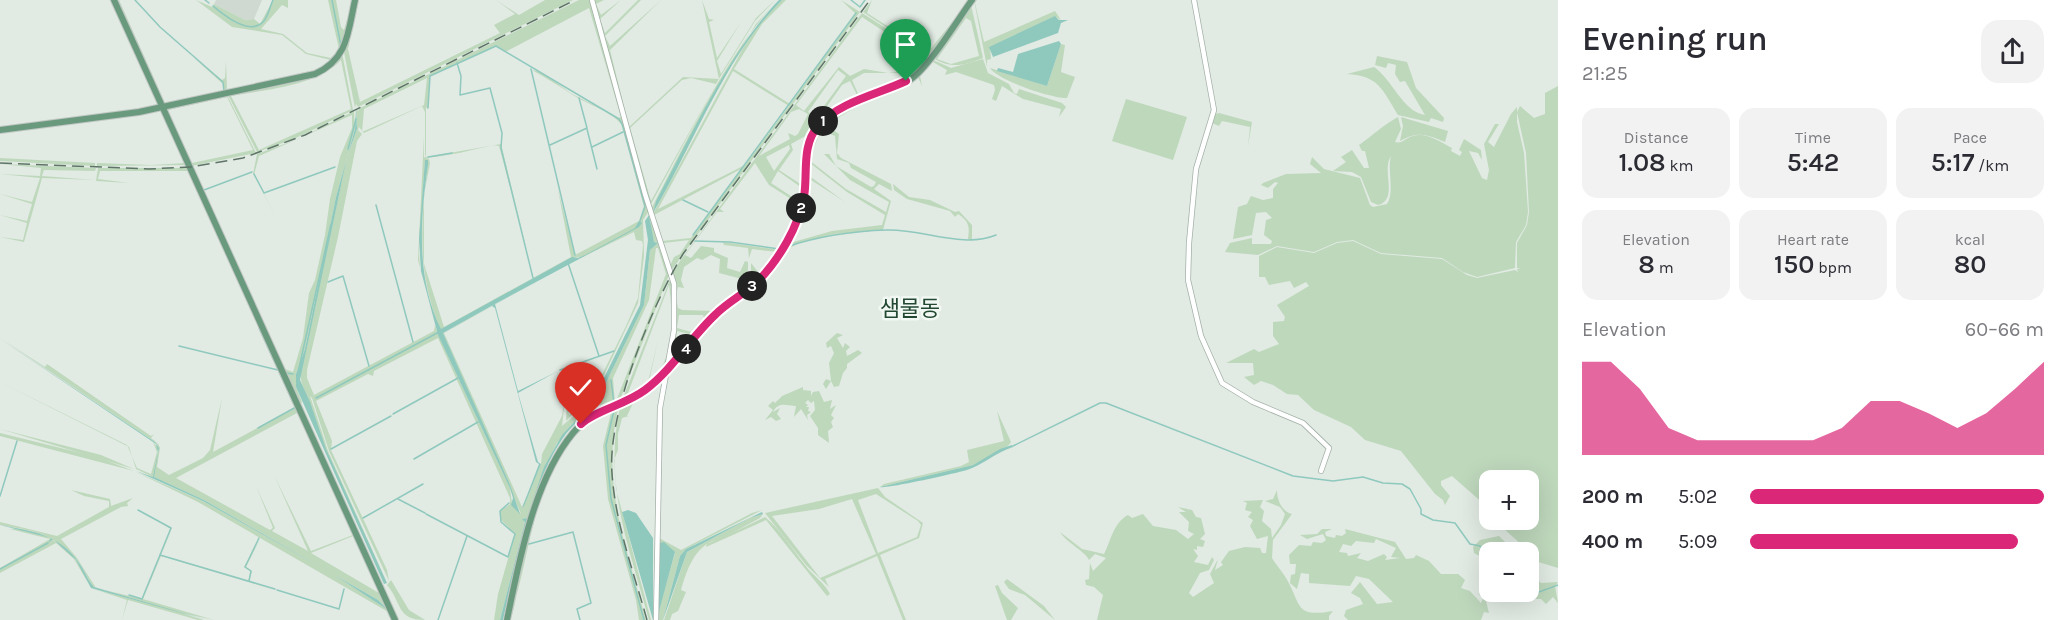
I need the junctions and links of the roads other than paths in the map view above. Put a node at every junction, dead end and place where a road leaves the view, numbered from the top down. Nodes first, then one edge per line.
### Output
1 (114, 0) edge
2 (355, 0) edge
3 (592, 0) edge
4 (972, 0) edge
5 (1194, 0) edge
6 (163, 107) junction
7 (0, 130) edge
8 (669, 370) junction
9 (1321, 471) dead end
10 (393, 614) edge
11 (507, 620) edge
12 (656, 620) edge

1 - 6 main road
2 - 6 main road
3 - 8 street
4 - 8 main road
5 - 9 street
6 - 7 main road
6 - 10 main road
8 - 11 main road
8 - 12 street

